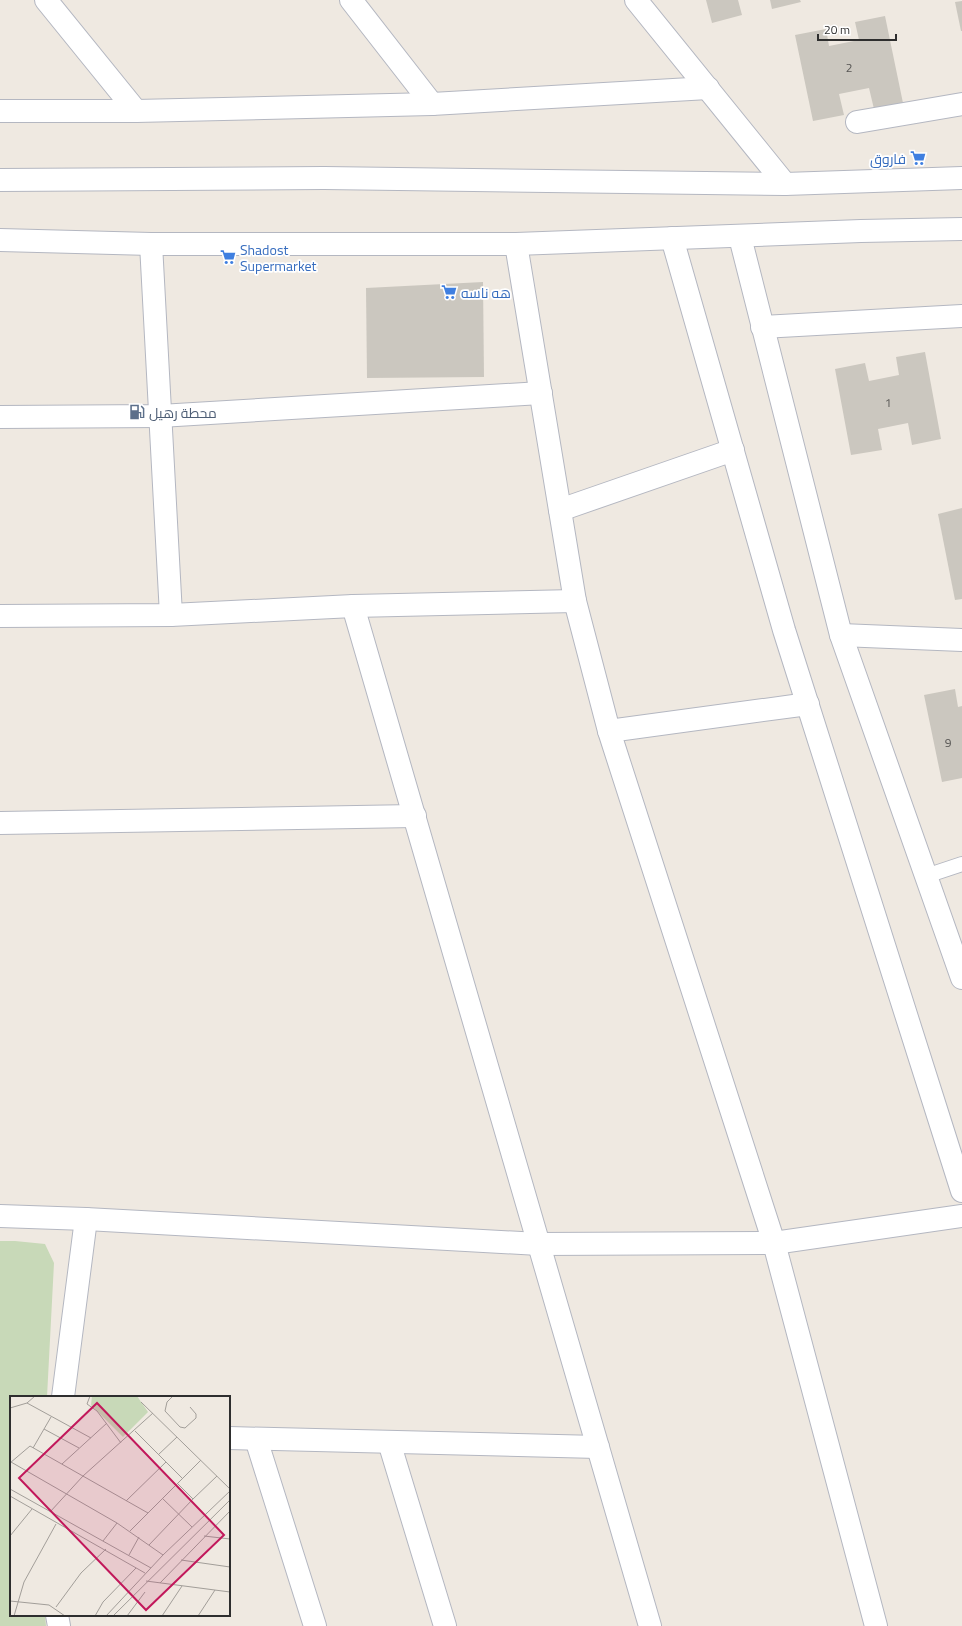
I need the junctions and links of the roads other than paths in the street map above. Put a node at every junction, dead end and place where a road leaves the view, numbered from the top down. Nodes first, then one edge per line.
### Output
1 (46, 0) edge
2 (351, 0) edge
3 (636, 0) edge
4 (708, 88) junction
5 (432, 104) junction
6 (962, 104) edge
7 (0, 111) edge
8 (136, 111) junction
9 (857, 122) dead end
10 (962, 178) edge
11 (0, 180) edge
12 (785, 184) junction
13 (962, 229) edge
14 (740, 237) junction
15 (672, 238) junction
16 (0, 240) edge
17 (151, 244) junction
18 (516, 244) junction
19 (962, 316) edge
20 (762, 328) junction
21 (541, 393) junction
22 (160, 416) junction
23 (0, 417) edge
24 (733, 450) junction
25 (560, 510) junction
26 (575, 601) junction
27 (353, 606) junction
28 (171, 615) junction
29 (0, 616) edge
30 (841, 636) junction
31 (962, 640) edge
32 (808, 704) junction
33 (609, 731) junction
34 (415, 816) junction
35 (0, 823) edge
36 (962, 864) edge
37 (926, 876) junction
38 (962, 978) edge
39 (962, 1191) edge
40 (0, 1216) edge
41 (962, 1216) edge
42 (86, 1219) junction
43 (774, 1243) junction
44 (539, 1244) junction
45 (63, 1396) edge
46 (230, 1438) edge
47 (256, 1439) junction
48 (389, 1442) junction
49 (598, 1448) junction
50 (57, 1616) edge
51 (58, 1626) edge
52 (315, 1626) edge
53 (445, 1626) edge
54 (650, 1626) edge
55 (876, 1626) edge

1 - 8 street
2 - 5 street
3 - 4 street
4 - 5 street
4 - 12 street
5 - 8 street
6 - 9 street
7 - 8 street
10 - 12 street
11 - 12 street
13 - 14 street
14 - 15 street
14 - 20 street
15 - 18 street
15 - 24 street
16 - 17 street
17 - 18 street
17 - 22 street
18 - 21 street
19 - 20 street
20 - 30 street
21 - 22 street
21 - 25 street
22 - 23 street
22 - 28 street
24 - 25 street
24 - 32 street
25 - 26 street
26 - 27 street
26 - 33 street
27 - 28 street
27 - 34 street
28 - 29 street
30 - 31 street
30 - 37 street
32 - 33 street
32 - 39 street
33 - 43 street
34 - 35 street
34 - 44 street
36 - 37 lane
37 - 38 street
40 - 42 street
41 - 43 street
42 - 44 street
42 - 45 street
43 - 44 street
43 - 55 street
44 - 49 street
46 - 47 street
47 - 48 street
47 - 52 street
48 - 49 street
48 - 53 street
49 - 54 street
50 - 51 street

